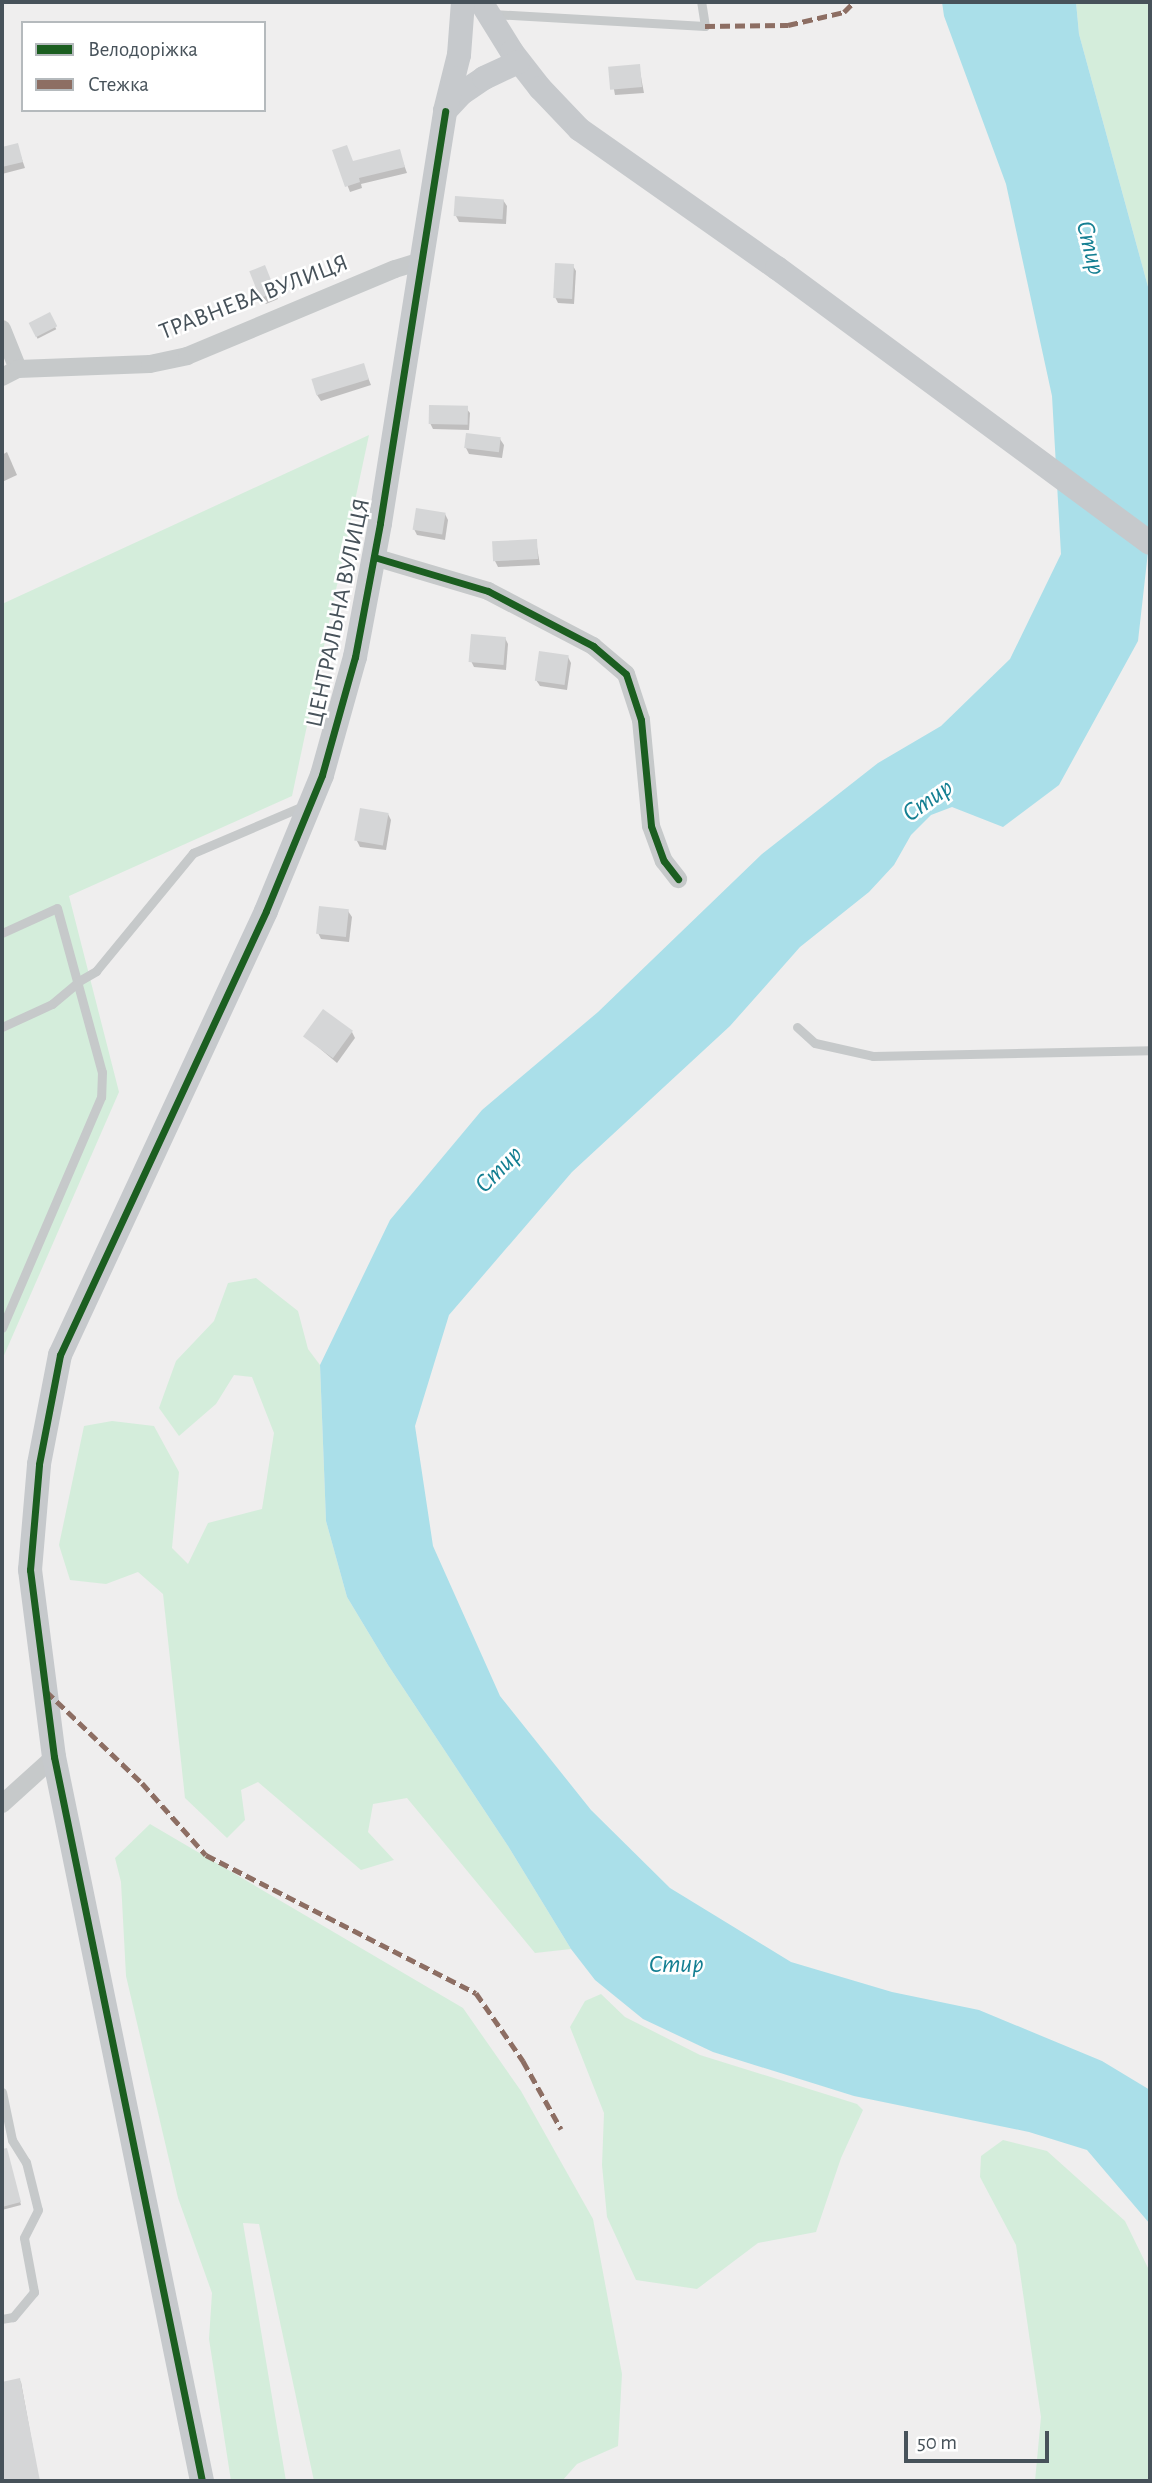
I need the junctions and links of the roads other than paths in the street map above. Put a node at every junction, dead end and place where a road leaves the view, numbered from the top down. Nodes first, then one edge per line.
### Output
1 (463, 2) edge
2 (701, 2) edge
3 (484, 8) edge
4 (519, 62) junction
5 (445, 111) junction
6 (421, 261) junction
7 (2, 330) edge
8 (10, 373) edge
9 (1150, 543) edge
10 (374, 557) junction
11 (311, 803) junction
12 (678, 879) dead end
13 (2, 933) edge
14 (79, 981) junction
15 (2, 1027) edge
16 (797, 1027) dead end
17 (1150, 1050) edge
18 (2, 1328) edge
19 (54, 1757) junction
20 (2, 1804) edge
21 (2, 2091) edge
22 (5, 2128) edge
23 (2, 2319) edge
24 (202, 2481) edge

1 - 5 street, ЦЕНТРАЛЬНА ВУЛИЦЯ
2 - 3 lane
3 - 4 street
4 - 5 street
4 - 9 street
5 - 6 street, ЦЕНТРАЛЬНА ВУЛИЦЯ
6 - 8 street, ТРАВНЕВА ВУЛИЦЯ
6 - 10 street, ЦЕНТРАЛЬНА ВУЛИЦЯ
7 - 8 street, ТРАВНЕВА ВУЛИЦЯ
10 - 11 street, ЦЕНТРАЛЬНА ВУЛИЦЯ
10 - 12 street
11 - 14 lane
11 - 19 street, ЦЕНТРАЛЬНА ВУЛИЦЯ
13 - 14 lane
14 - 15 lane
14 - 18 lane
16 - 17 lane
19 - 20 street
19 - 24 street, ЦЕНТРАЛЬНА ВУЛИЦЯ
21 - 22 lane
22 - 23 lane

